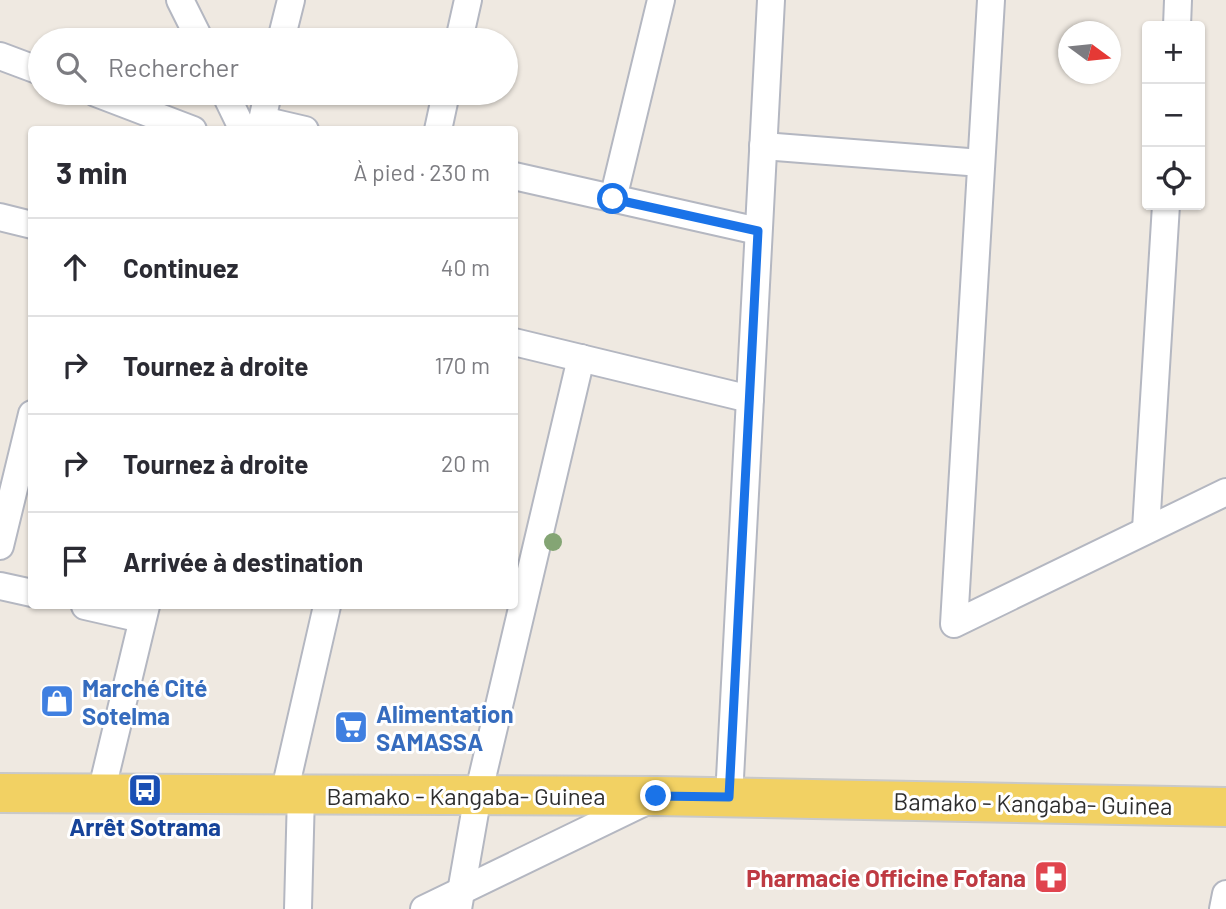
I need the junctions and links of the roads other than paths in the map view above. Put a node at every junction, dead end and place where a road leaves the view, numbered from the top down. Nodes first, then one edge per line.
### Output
1 (180, 0) edge
2 (291, 0) edge
3 (468, 0) edge
4 (661, 0) edge
5 (771, 0) edge
6 (990, 0) edge
7 (1178, 0) edge
8 (1177, 21) edge
9 (194, 28) edge
10 (284, 28) edge
11 (462, 28) edge
12 (0, 56) edge
13 (28, 66) edge
14 (127, 105) edge
15 (236, 105) edge
16 (263, 105) edge
17 (443, 105) edge
18 (183, 126) edge
19 (255, 126) edge
20 (439, 126) edge
21 (763, 146) junction
22 (981, 163) junction
23 (518, 177) edge
24 (613, 199) junction
25 (1166, 210) edge
26 (0, 217) edge
27 (28, 224) edge
28 (758, 231) junction
29 (518, 343) edge
30 (581, 358) junction
31 (750, 399) junction
32 (28, 430) edge
33 (1226, 492) edge
34 (1146, 529) junction
35 (0, 546) edge
36 (0, 586) edge
37 (28, 592) edge
38 (114, 609) edge
39 (326, 609) edge
40 (144, 612) edge
41 (0, 793) edge
42 (101, 793) junction
43 (293, 794) junction
44 (478, 795) junction
45 (656, 796) junction
46 (729, 797) junction
47 (1226, 807) edge
48 (1226, 894) edge
49 (460, 900) edge
50 (298, 909) edge
51 (424, 909) edge
52 (1223, 909) edge

1 - 9 street
2 - 10 street
3 - 11 street
4 - 24 street
5 - 21 street
6 - 22 street
7 - 8 street
12 - 13 street
14 - 18 street
15 - 19 street
16 - 19 street
17 - 20 street
21 - 22 street
21 - 28 street
22 - 34 street
23 - 24 street
24 - 28 street
25 - 34 street
26 - 27 street
28 - 31 street
29 - 30 street
30 - 31 street
30 - 44 street
31 - 46 street
32 - 35 street
33 - 34 street
36 - 37 street
38 - 40 street
39 - 43 street
40 - 42 street
41 - 42 main road, Bamako - Kangaba- Guinea
42 - 43 main road, Bamako - Kangaba- Guinea
43 - 44 main road, Bamako - Kangaba- Guinea
43 - 50 street
44 - 45 main road, Bamako - Kangaba- Guinea
44 - 49 street
45 - 46 main road, Bamako - Kangaba- Guinea
45 - 49 street
46 - 47 main road, Bamako - Kangaba- Guinea
48 - 52 street
49 - 51 street

